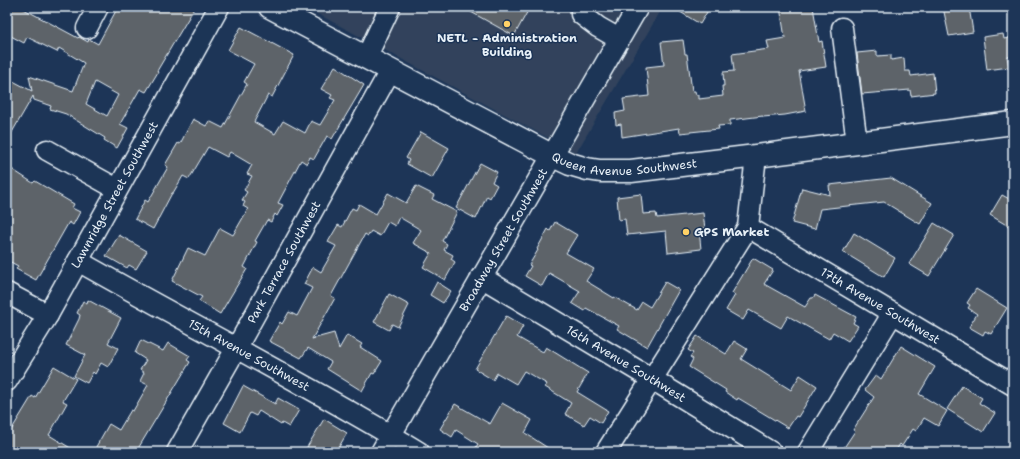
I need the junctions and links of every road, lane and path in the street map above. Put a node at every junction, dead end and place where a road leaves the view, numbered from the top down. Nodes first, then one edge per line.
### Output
1 (98, 7) edge
2 (219, 7) edge
3 (270, 7) edge
4 (390, 7) edge
5 (581, 7) edge
6 (638, 7) edge
7 (87, 28) dead end
8 (842, 28) dead end
9 (619, 39) junction
10 (366, 58) junction
11 (390, 71) junction
12 (1013, 123) edge
13 (857, 143) junction
14 (47, 150) dead end
15 (551, 156) junction
16 (756, 156) junction
17 (117, 188) junction
18 (748, 227) junction
19 (78, 261) junction
20 (481, 277) junction
21 (7, 293) edge
22 (892, 313) junction
23 (48, 315) junction
24 (237, 348) junction
25 (652, 379) junction
26 (7, 381) edge
27 (1013, 385) edge
28 (391, 435) junction
29 (176, 452) edge
30 (381, 452) edge
31 (419, 452) edge
32 (606, 452) edge
33 (771, 452) edge
34 (808, 452) edge

1 - 7 street
2 - 17 street, Lawnridge Street Southwest
3 - 10 main road, Queen Avenue Southwest
4 - 10 street
5 - 9 street
6 - 9 street, Broadway Street Southwest
8 - 13 street
9 - 15 street, Broadway Street Southwest
10 - 11 main road, Queen Avenue Southwest
11 - 15 main road, Queen Avenue Southwest
11 - 24 street, Park Terrace Southwest
12 - 13 main road, Queen Avenue Southwest
13 - 16 main road, Queen Avenue Southwest
14 - 17 street
15 - 16 main road, Queen Avenue Southwest
15 - 20 street, Broadway Street Southwest
16 - 18 street
17 - 19 street, Lawnridge Street Southwest
18 - 22 street, 17th Avenue Southwest
18 - 25 street
19 - 23 street, Lawnridge Street Southwest
19 - 24 street, 15th Avenue Southwest
20 - 25 street, 16th Avenue Southwest
20 - 28 street, Broadway Street Southwest
21 - 23 street
22 - 27 street, 17th Avenue Southwest
22 - 34 street
23 - 26 street, Lawnridge Street Southwest
24 - 28 street, 15th Avenue Southwest
24 - 29 street, Park Terrace Southwest
25 - 32 street
25 - 33 street, 16th Avenue Southwest
28 - 30 street, Broadway Street Southwest
28 - 31 street, 15th Avenue Southwest

